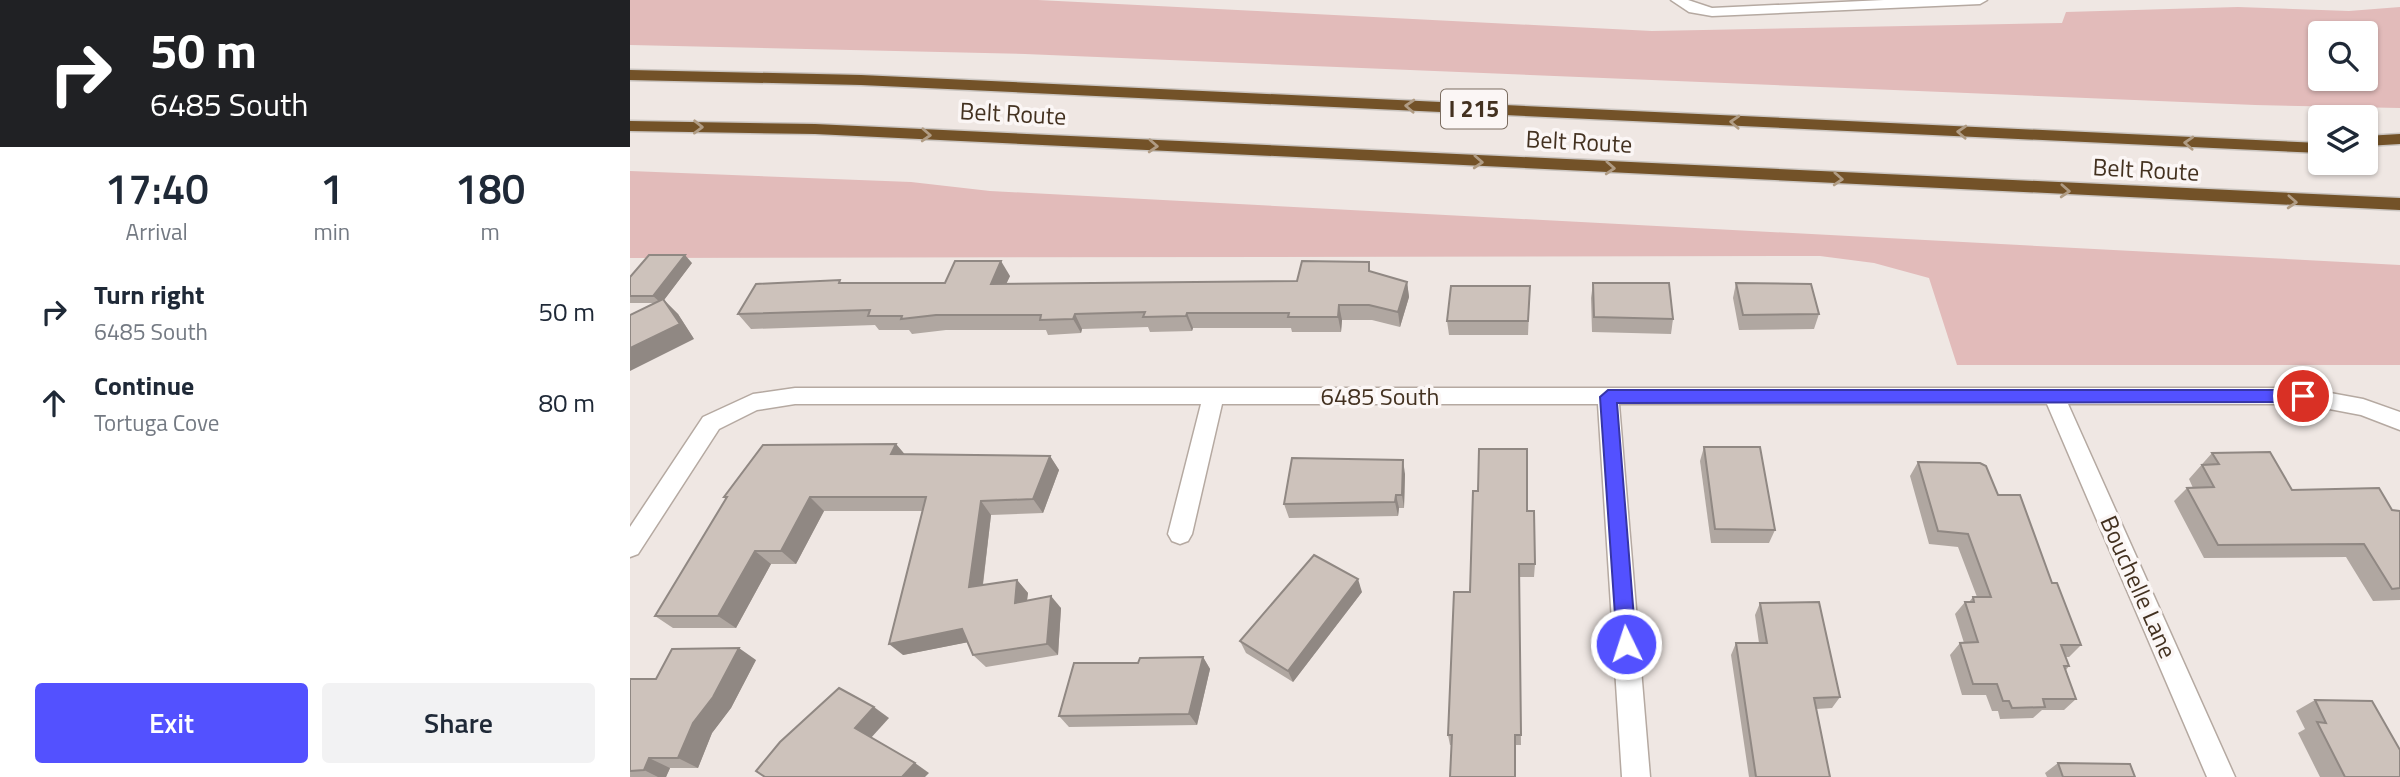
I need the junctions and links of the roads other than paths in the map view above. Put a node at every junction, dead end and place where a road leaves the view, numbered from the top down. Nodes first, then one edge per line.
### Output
1 (1980, 0) edge
2 (1682, 3) edge
3 (630, 75) edge
4 (630, 126) edge
5 (2400, 139) edge
6 (2378, 140) edge
7 (2308, 146) edge
8 (2378, 149) edge
9 (2400, 150) edge
10 (2400, 204) edge
11 (1213, 397) junction
12 (1608, 397) junction
13 (2054, 397) junction
14 (2400, 421) edge
15 (1180, 534) dead end
16 (630, 547) edge
17 (1636, 777) edge
18 (2221, 777) edge

1 - 2 street
7 -> 3 highway, Belt Route / I 215
4 -> 10 highway, Belt Route / I 215
5 - 6 highway
8 - 9 highway
11 - 12 street, 6485 South
11 - 15 street
11 - 16 street, 6485 South
12 - 13 street, 6485 South
12 - 17 street
13 - 14 street, 6485 South
13 - 18 street, Bouchelle Lane

